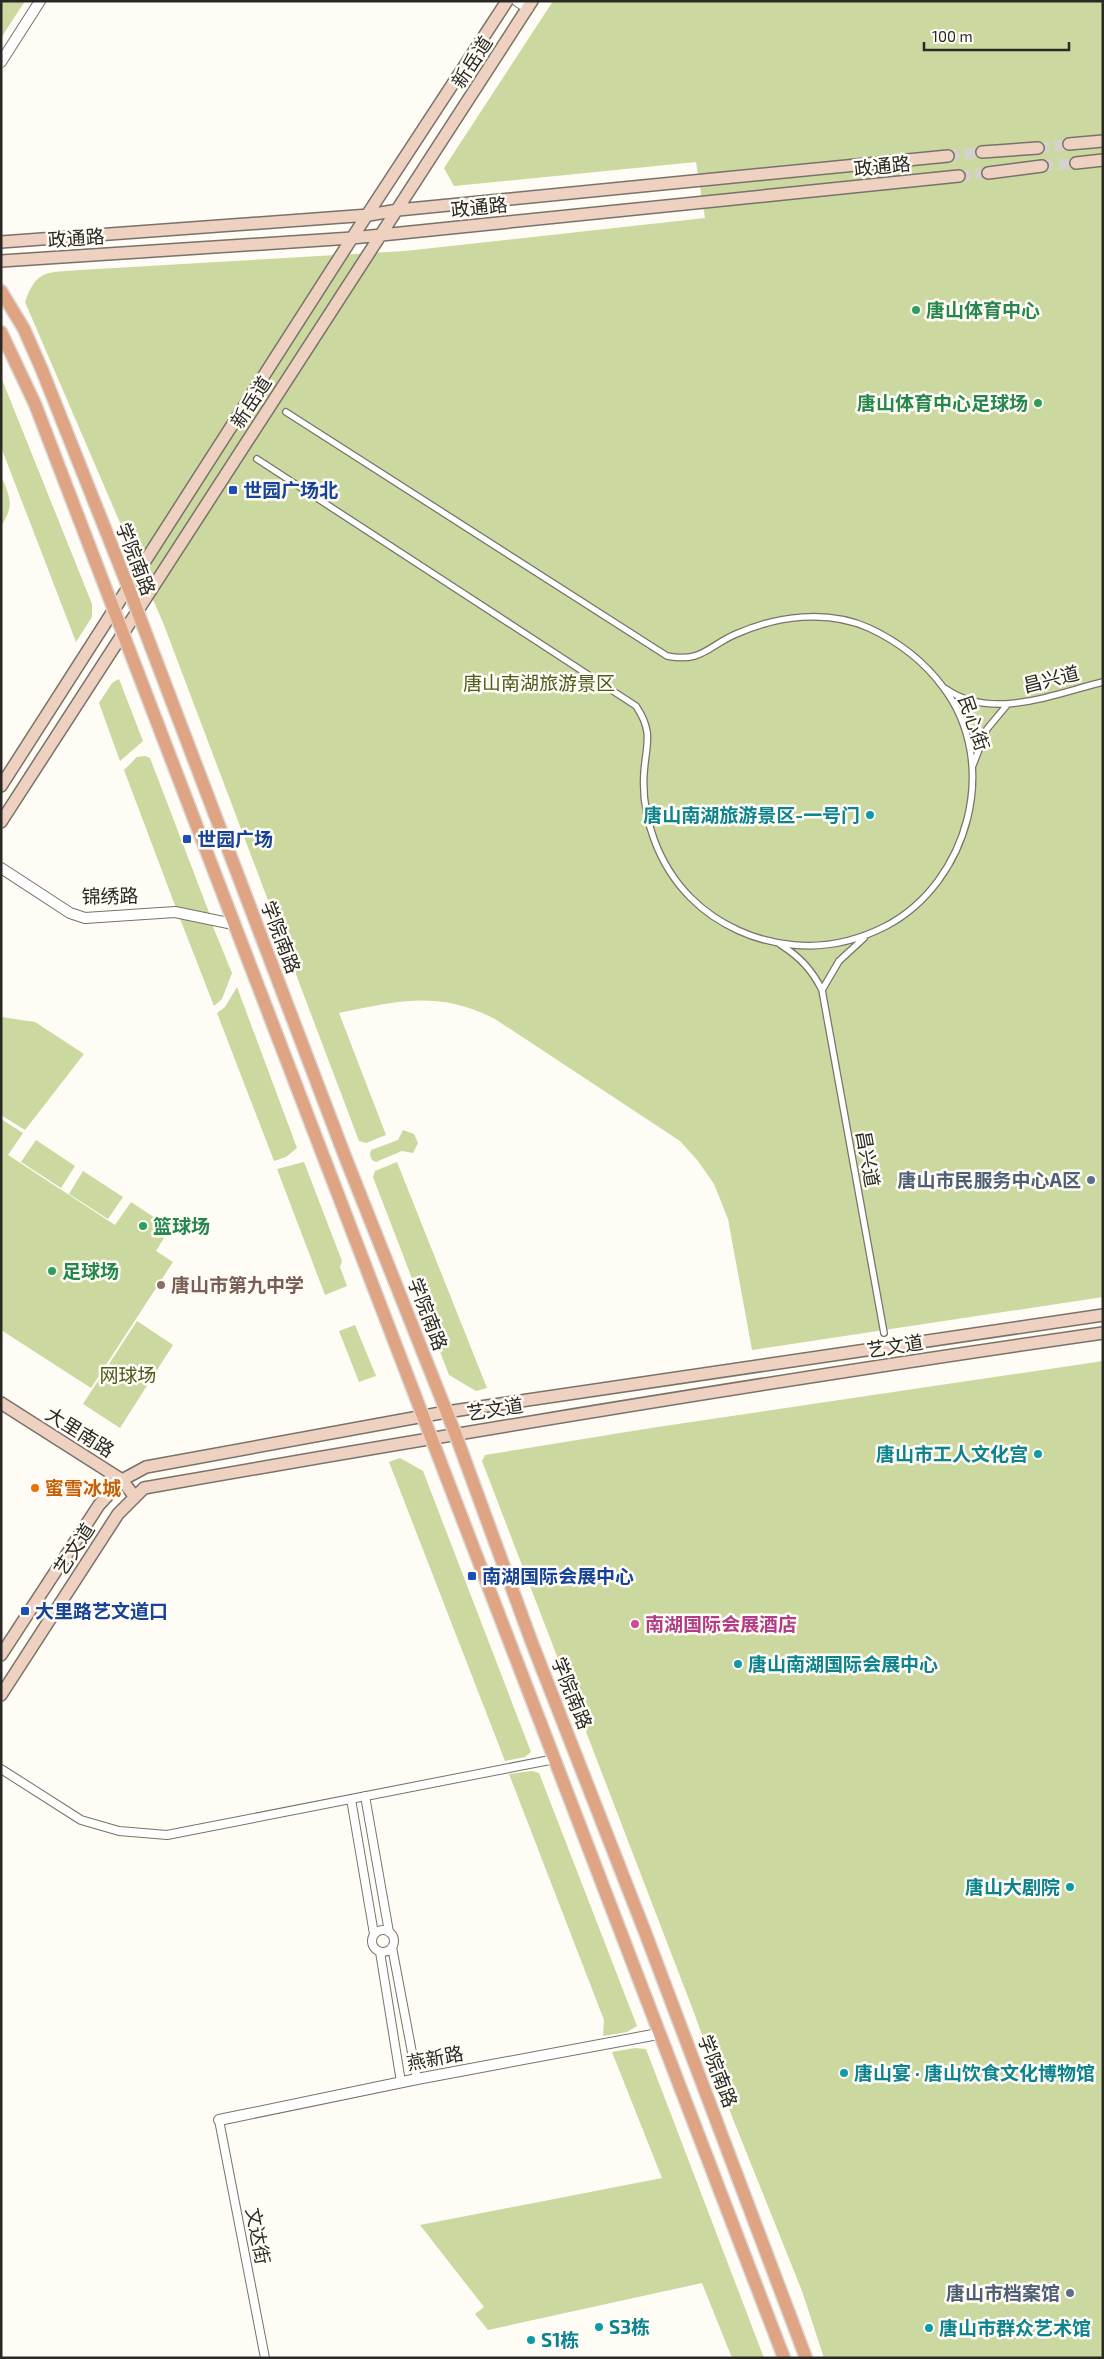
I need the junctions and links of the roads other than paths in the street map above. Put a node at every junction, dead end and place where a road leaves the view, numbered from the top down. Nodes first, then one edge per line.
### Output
1 (40, 1) edge
2 (507, 1) edge
3 (517, 1) edge
4 (530, 5) edge
5 (1, 62) edge
6 (1103, 140) edge
7 (1070, 144) tunnel mouth
8 (1038, 148) tunnel mouth
9 (982, 152) tunnel mouth
10 (948, 156) tunnel mouth
11 (1103, 160) edge
12 (1076, 163) tunnel mouth
13 (1042, 166) tunnel mouth
14 (988, 173) tunnel mouth
15 (959, 176) tunnel mouth
16 (668, 184) junction
17 (674, 205) junction
18 (398, 210) junction
19 (369, 215) junction
20 (379, 235) junction
21 (352, 238) junction
22 (1, 242) edge
23 (1, 261) edge
24 (1, 291) edge
25 (1, 332) edge
26 (286, 412) dead end
27 (256, 459) dead end
28 (129, 589) junction
29 (113, 612) junction
30 (136, 613) junction
31 (123, 635) junction
32 (1103, 682) edge
33 (944, 688) junction
34 (1007, 705) junction
35 (972, 766) junction
36 (1, 786) edge
37 (1, 822) edge
38 (1, 868) edge
39 (233, 924) junction
40 (868, 935) junction
41 (780, 944) junction
42 (822, 990) junction
43 (1103, 1315) edge
44 (884, 1333) dead end
45 (1103, 1333) edge
46 (890, 1346) junction
47 (894, 1364) junction
48 (1, 1403) edge
49 (446, 1412) junction
50 (423, 1416) junction
51 (455, 1433) junction
52 (432, 1438) junction
53 (122, 1480) junction
54 (134, 1496) junction
55 (1, 1655) edge
56 (1, 1695) edge
57 (554, 1759) junction
58 (1, 1770) edge
59 (365, 1796) junction
60 (351, 1799) junction
61 (390, 1932) junction
62 (374, 1934) junction
63 (392, 1947) junction
64 (380, 1952) junction
65 (658, 2034) junction
66 (417, 2079) junction
67 (401, 2082) junction
68 (220, 2120) joint
69 (265, 2358) edge
70 (784, 2358) edge
71 (806, 2358) edge

1 - 5 street
2 - 19 main road, 新岳道
3 - 4 street
4 - 18 main road, 新岳道
6 - 7 main road
8 - 9 main road
10 - 16 main road, 政通路
11 - 12 main road
13 - 14 main road
15 - 17 main road, 政通路
16 - 17 main road
16 - 18 main road, 政通路
17 - 20 main road, 政通路
18 - 19 main road, 政通路
18 - 20 main road, 新岳道
19 - 21 main road, 新岳道
19 - 22 main road, 政通路
20 - 21 main road, 政通路
20 - 30 main road, 新岳道
21 - 23 main road, 政通路
21 - 28 main road, 新岳道
24 - 28 main road, 学院南路
25 - 29 main road, 学院南路
26 - 33 street, 民心街
27 - 41 street, 民心街
28 - 29 main road, 新岳道
28 - 30 main road, 学院南路
29 - 31 main road, 学院南路
29 - 36 main road, 新岳道
30 - 31 main road, 新岳道
30 - 49 main road, 学院南路
31 - 37 main road, 新岳道
31 - 39 main road, 学院南路
32 - 34 street, 昌兴道
33 - 34 street, 昌兴道
33 - 35 street, 民心街
34 - 35 street
35 - 40 street, 民心街
38 - 39 street, 锦绣路
39 - 50 main road, 学院南路
40 - 41 street, 民心街
40 - 42 street
41 - 42 street
42 - 44 street, 昌兴道
43 - 46 main road, 艺文道
45 - 47 main road, 艺文道
46 - 47 main road
46 - 49 main road, 艺文道
47 - 51 main road, 艺文道
48 - 53 main road, 大里南路
49 - 50 main road, 艺文道
49 - 51 main road, 学院南路
50 - 52 main road, 学院南路
50 - 53 main road, 艺文道
51 - 52 main road, 艺文道
51 - 71 main road, 学院南路
52 - 54 main road, 艺文道
52 - 57 main road, 学院南路
53 - 54 main road, 大里南路
53 - 55 main road, 艺文道
54 - 56 main road, 艺文道
57 - 59 street
57 - 65 main road, 学院南路
58 - 60 street
59 - 60 street
59 - 61 street
60 - 62 street
61 - 62 street
61 - 63 street
62 - 64 street
63 - 64 street
63 - 66 street
64 - 67 street
65 - 66 street, 燕新路
65 - 70 main road, 学院南路
66 - 67 street, 燕新路
67 - 68 street, 燕新路
68 - 69 street, 文达街

